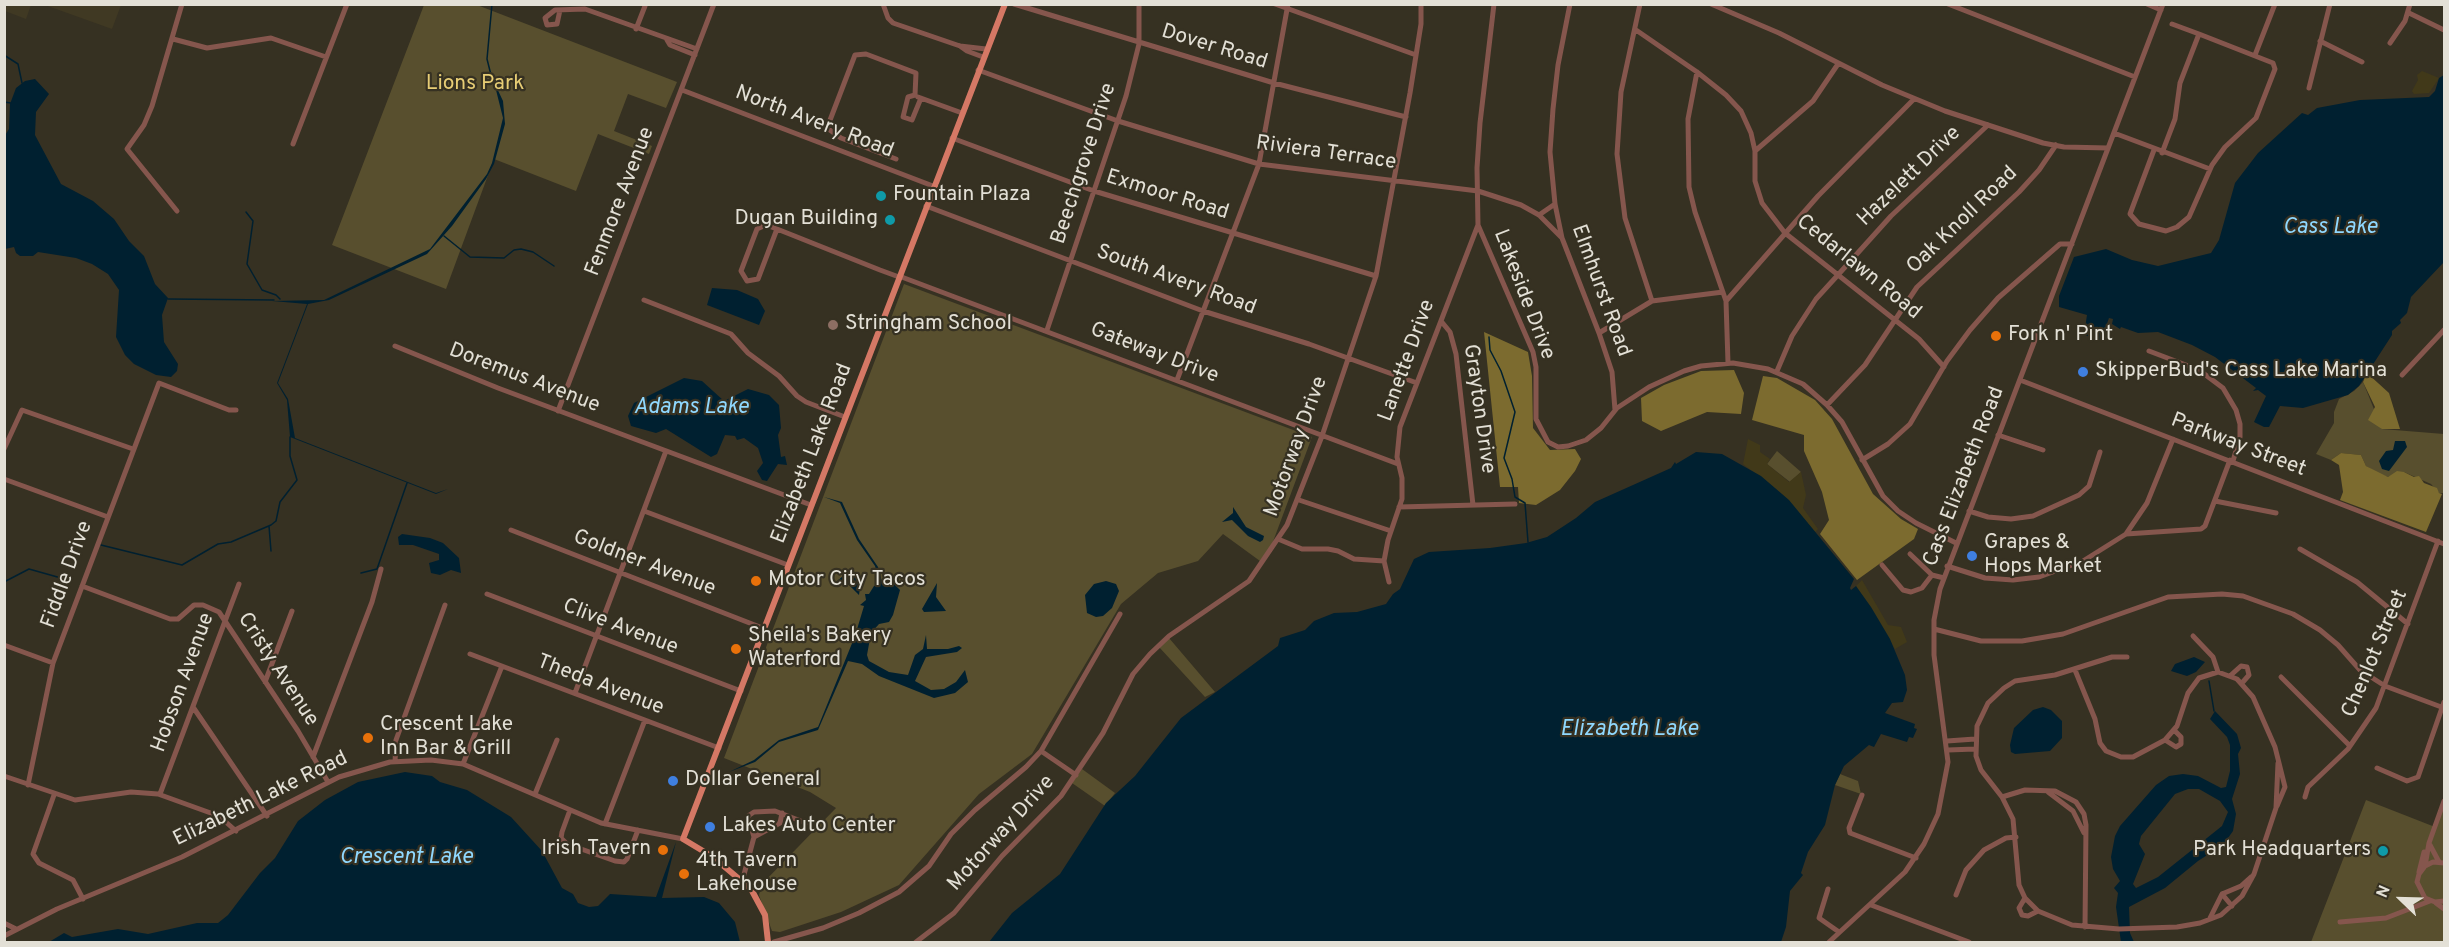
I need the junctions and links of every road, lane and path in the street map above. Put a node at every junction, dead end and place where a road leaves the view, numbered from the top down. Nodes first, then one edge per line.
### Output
1 (182, 4) edge
2 (346, 4) edge
3 (651, 4) edge
4 (714, 4) edge
5 (883, 4) edge
6 (1005, 4) edge
7 (1014, 4) edge
8 (1139, 4) edge
9 (1275, 4) edge
10 (1421, 4) edge
11 (1494, 4) edge
12 (1570, 4) edge
13 (1640, 4) edge
14 (1711, 4) edge
15 (1948, 4) edge
16 (2146, 4) edge
17 (2276, 4) edge
18 (2330, 4) edge
19 (2410, 4) edge
20 (643, 5) edge
21 (1288, 6) edge
22 (2162, 7) edge
23 (560, 10) dead end
24 (2409, 13) junction
25 (2172, 24) dead end
26 (636, 29) junction
27 (1636, 30) junction
28 (2445, 30) edge
29 (2199, 34) junction
30 (173, 39) junction
31 (2320, 41) junction
32 (1139, 42) junction
33 (2390, 43) dead end
34 (960, 45) junction
35 (986, 50) junction
36 (696, 52) junction
37 (1416, 55) junction
38 (2255, 55) junction
39 (326, 57) junction
40 (983, 57) junction
41 (2361, 62) dead end
42 (1838, 64) junction
43 (978, 70) junction
44 (1697, 72) junction
45 (2136, 77) junction
46 (1274, 83) junction
47 (2309, 88) dead end
48 (682, 90) junction
49 (1914, 99) junction
50 (962, 113) junction
51 (1406, 117) junction
52 (1118, 121) junction
53 (1988, 125) junction
54 (2114, 133) junction
55 (952, 138) junction
56 (293, 144) dead end
57 (2056, 145) junction
58 (2108, 148) junction
59 (2154, 150) junction
60 (1755, 151) junction
61 (2162, 153) junction
62 (896, 159) dead end
63 (1259, 164) junction
64 (2210, 170) junction
65 (1394, 180) junction
66 (933, 186) junction
67 (1094, 191) junction
68 (1478, 191) junction
69 (1555, 204) junction
70 (926, 206) junction
71 (177, 211) dead end
72 (1539, 215) junction
73 (1478, 225) junction
74 (777, 229) junction
75 (1785, 233) junction
76 (1233, 234) junction
77 (1562, 238) junction
78 (2072, 244) junction
79 (1071, 261) junction
80 (899, 276) junction
81 (1376, 276) junction
82 (1837, 276) junction
83 (1723, 292) junction
84 (644, 300) dead end
85 (1652, 301) junction
86 (1726, 302) junction
87 (1203, 311) junction
88 (1895, 320) junction
89 (1441, 321) junction
90 (1047, 330) junction
91 (2445, 330) edge
92 (1599, 333) junction
93 (395, 346) dead end
94 (2149, 351) dead end
95 (1347, 357) junction
96 (1728, 363) junction
97 (1944, 368) junction
98 (1777, 371) junction
99 (2402, 375) dead end
100 (1177, 380) junction
101 (2020, 380) junction
102 (1417, 383) junction
103 (1827, 405) junction
104 (236, 410) dead end
105 (558, 411) junction
106 (1615, 411) junction
107 (845, 417) junction
108 (1998, 435) junction
109 (1322, 436) junction
110 (2173, 439) junction
111 (4, 449) edge
112 (133, 449) junction
113 (2043, 450) dead end
114 (666, 451) junction
115 (2100, 452) dead end
116 (1862, 460) junction
117 (2232, 461) junction
118 (1398, 464) junction
119 (4, 479) edge
120 (1299, 500) junction
121 (2215, 501) junction
122 (1515, 504) dead end
123 (811, 505) junction
124 (1473, 505) junction
125 (1399, 507) junction
126 (644, 511) junction
127 (1969, 511) junction
128 (2276, 513) dead end
129 (108, 517) junction
130 (511, 530) dead end
131 (1391, 531) junction
132 (2126, 534) junction
133 (1278, 539) junction
134 (2441, 542) edge
135 (1956, 543) junction
136 (2300, 549) dead end
137 (1910, 554) dead end
138 (1384, 561) junction
139 (788, 565) junction
140 (1882, 565) dead end
141 (1947, 566) junction
142 (381, 569) dead end
143 (620, 573) junction
144 (1932, 575) junction
145 (1944, 578) junction
146 (1389, 582) dead end
147 (239, 585) dead end
148 (82, 586) junction
149 (488, 594) dead end
150 (445, 605) dead end
151 (292, 611) dead end
152 (1120, 614) dead end
153 (226, 620) junction
154 (2408, 624) junction
155 (765, 628) junction
156 (1934, 629) junction
157 (2193, 636) dead end
158 (596, 637) junction
159 (4, 645) edge
160 (470, 654) dead end
161 (2127, 657) dead end
162 (53, 663) junction
163 (502, 666) junction
164 (2076, 670) junction
165 (2218, 672) junction
166 (2231, 675) junction
167 (2281, 677) dead end
168 (265, 682) junction
169 (2242, 683) junction
170 (2385, 686) junction
171 (741, 692) junction
172 (575, 693) junction
173 (2444, 706) edge
174 (193, 707) junction
175 (645, 720) junction
176 (2174, 730) junction
177 (1975, 739) junction
178 (2165, 740) junction
179 (557, 741) dead end
180 (1947, 741) junction
181 (2350, 746) junction
182 (719, 748) junction
183 (1975, 749) junction
184 (1948, 750) junction
185 (1041, 751) junction
186 (314, 757) junction
187 (395, 762) junction
188 (463, 764) junction
189 (2377, 768) dead end
190 (1076, 775) junction
191 (4, 776) edge
192 (328, 782) junction
193 (28, 785) junction
194 (2046, 791) junction
195 (160, 794) junction
196 (536, 794) junction
197 (54, 795) junction
198 (1862, 795) dead end
199 (2304, 796) dead end
200 (2002, 797) junction
201 (2445, 801) edge
202 (2076, 802) junction
203 (2069, 807) junction
204 (570, 810) junction
205 (782, 813) junction
206 (267, 816) junction
207 (806, 823) dead end
208 (605, 824) junction
209 (638, 830) junction
210 (236, 831) junction
211 (2085, 836) junction
212 (754, 837) junction
213 (2016, 837) junction
214 (683, 839) junction
215 (2429, 843) junction
216 (1916, 858) junction
217 (2442, 863) edge
218 (2425, 866) junction
219 (2254, 874) junction
220 (2419, 874) junction
221 (742, 882) junction
222 (1828, 890) dead end
223 (2222, 894) junction
224 (2421, 894) junction
225 (1956, 895) dead end
226 (2025, 898) junction
227 (83, 899) junction
228 (2445, 900) edge
229 (2433, 901) junction
230 (1871, 905) junction
231 (2232, 906) junction
232 (2415, 907) junction
233 (2445, 909) edge
234 (2038, 911) junction
235 (2210, 918) junction
236 (4, 922) edge
237 (2340, 922) dead end
238 (2085, 927) junction
239 (16, 929) junction
240 (1839, 932) junction
241 (4, 936) edge
242 (768, 942) edge
243 (774, 942) edge
244 (916, 942) edge
245 (1830, 942) edge
246 (1969, 942) edge

1 - 30 street
2 - 39 street
3 - 20 street
4 - 36 street, Fenmore Avenue
5 - 34 street
6 - 35 main road, Elizabeth Lake Road
7 - 32 street, Dover Road
8 - 32 street, Beechgrove Drive
9 - 21 street
10 - 37 street, Motorway Drive
11 - 68 street, Lakeside Drive
12 - 69 street, Elmhurst Road
13 - 27 street
14 - 42 street
15 - 45 street
16 - 22 street
17 - 38 street
18 - 31 street
19 - 24 street
20 - 26 street
21 - 37 street
21 - 46 street
22 - 45 street, Cass Elizabeth Road
23 - 26 street
24 - 28 street
24 - 33 street
25 - 29 street
26 - 36 street
27 - 44 street, Cedarlawn Road
27 - 85 street
29 - 38 street
29 - 61 street
30 - 39 street
30 - 71 street
31 - 41 street
31 - 47 street
32 - 46 street, Dover Road
32 - 52 street, Beechgrove Drive
34 - 35 street
34 - 40 street
35 - 40 main road, Elizabeth Lake Road
36 - 48 street, Fenmore Avenue
37 - 51 street, Motorway Drive
38 - 64 street
39 - 56 street
40 - 43 main road, Elizabeth Lake Road
42 - 49 street
42 - 60 street
43 - 50 main road, Elizabeth Lake Road
43 - 52 street, Riviera Terrace
44 - 60 street, Cedarlawn Road
44 - 83 street
45 - 54 street, Cass Elizabeth Road
46 - 51 street, Dover Road
46 - 63 street
48 - 66 street, North Avery Road
48 - 105 street, Fenmore Avenue
49 - 53 street
49 - 75 street
50 - 55 main road, Elizabeth Lake Road
50 - 62 street
51 - 65 street, Motorway Drive
52 - 63 street, Riviera Terrace
52 - 67 street, Beechgrove Drive
53 - 57 street
53 - 82 street, Hazelett Drive
54 - 58 street, Cass Elizabeth Road
54 - 59 street
55 - 66 main road, Elizabeth Lake Road
55 - 67 street, Exmoor Road
57 - 58 street
57 - 88 street, Oak Knoll Road
58 - 78 street, Cass Elizabeth Road
59 - 61 street
59 - 64 street
60 - 75 street, Cedarlawn Road
61 - 64 street
63 - 65 street, Riviera Terrace
63 - 76 street
65 - 68 street, Riviera Terrace
65 - 81 street, Motorway Drive
66 - 70 main road, Elizabeth Lake Road
67 - 76 street, Exmoor Road
67 - 79 street, Beechgrove Drive
68 - 72 street, Riviera Terrace
68 - 73 street, Lakeside Drive
69 - 72 street
69 - 77 street, Elmhurst Road
70 - 79 street, South Avery Road
70 - 80 main road, Elizabeth Lake Road
72 - 77 street, Riviera Terrace
73 - 89 street, Lanette Drive
73 - 106 street, Lakeside Drive
74 - 74 street
74 - 80 street, Gateway Drive
75 - 82 street, Cedarlawn Road
75 - 86 street
76 - 81 street, Exmoor Road
76 - 87 street
77 - 92 street, Elmhurst Road
78 - 97 street
78 - 101 street, Cass Elizabeth Road
79 - 87 street, South Avery Road
79 - 90 street, Beechgrove Drive
80 - 90 street, Gateway Drive
80 - 107 main road, Elizabeth Lake Road
81 - 95 street, Motorway Drive
82 - 88 street, Cedarlawn Road
82 - 98 street, Hazelett Drive
83 - 85 street
83 - 86 street
84 - 107 street
85 - 92 street
86 - 96 street
87 - 95 street, South Avery Road
87 - 100 street
88 - 97 street, Cedarlawn Road
88 - 103 street, Oak Knoll Road
89 - 102 street, Lanette Drive
89 - 124 street, Grayton Drive
90 - 100 street, Gateway Drive
91 - 99 street
92 - 106 street, Elmhurst Road
93 - 105 street, Doremus Avenue
94 - 117 street
95 - 102 street, South Avery Road
95 - 109 street, Motorway Drive
96 - 98 street, Lakeside Drive
96 - 106 street, Lakeside Drive
97 - 116 street
98 - 103 street, Lakeside Drive
100 - 109 street, Gateway Drive
101 - 108 street, Cass Elizabeth Road
101 - 110 street, Parkway Street
102 - 118 street, Lanette Drive
103 - 116 street, Lakeside Drive
104 - 112 street, Fiddle Drive
105 - 114 street, Doremus Avenue
107 - 123 main road, Elizabeth Lake Road
108 - 113 street
108 - 127 street, Cass Elizabeth Road
109 - 118 street, Gateway Drive
109 - 120 street, Motorway Drive
110 - 117 street, Parkway Street
110 - 132 street
111 - 112 street
112 - 129 street, Fiddle Drive
114 - 123 street, Doremus Avenue
114 - 126 street
115 - 127 street
116 - 135 street, Lakeside Drive
117 - 121 street
117 - 134 street, Parkway Street
118 - 125 street, Lanette Drive
119 - 129 street
120 - 131 street
120 - 133 street, Motorway Drive
121 - 128 street
121 - 132 street
122 - 124 street
123 - 139 main road, Elizabeth Lake Road
124 - 125 street
125 - 131 street, Lanette Drive
126 - 139 street
126 - 143 street
127 - 135 street, Cass Elizabeth Road
129 - 148 street, Fiddle Drive
130 - 143 street, Goldner Avenue
131 - 138 street, Lanette Drive
132 - 141 street
133 - 138 street
133 - 190 street, Motorway Drive
134 - 154 street, Chenlot Street
135 - 141 street, Cass Elizabeth Road
136 - 154 street
137 - 144 street
138 - 146 street, Lanette Drive
139 - 155 main road, Elizabeth Lake Road
140 - 144 street
141 - 145 street, Cass Elizabeth Road
142 - 186 street
143 - 155 street, Goldner Avenue
143 - 158 street
144 - 145 street
145 - 156 street, Cass Elizabeth Road
147 - 153 street, Hobson Avenue
148 - 153 street, Cristy Avenue
148 - 162 street, Fiddle Drive
149 - 158 street, Clive Avenue
150 - 187 street
151 - 168 street
152 - 185 street
153 - 168 street, Cristy Avenue
153 - 174 street, Hobson Avenue
154 - 170 street, Chenlot Street
155 - 171 main road, Elizabeth Lake Road
156 - 170 street
156 - 180 street, Cass Elizabeth Road
157 - 165 street
158 - 171 street, Clive Avenue
158 - 172 street
159 - 162 street
160 - 163 street, Theda Avenue
161 - 164 street
162 - 193 street, Fiddle Drive
163 - 172 street, Theda Avenue
163 - 188 street
164 - 177 street
164 - 178 street
165 - 166 street
165 - 176 street
166 - 169 street
166 - 169 street
167 - 181 street
168 - 186 street, Cristy Avenue
169 - 219 street
170 - 173 street
170 - 181 street, Chenlot Street
171 - 182 main road, Elizabeth Lake Road
172 - 175 street, Theda Avenue
173 - 189 street
174 - 195 street, Hobson Avenue
174 - 206 street
175 - 182 street, Theda Avenue
175 - 208 street
176 - 178 street
176 - 178 street
177 - 180 street
177 - 183 street
179 - 196 street
180 - 184 street, Cass Elizabeth Road
181 - 199 street, Chenlot Street
182 - 214 main road, Elizabeth Lake Road
183 - 184 street
183 - 200 street
184 - 216 street, Cass Elizabeth Road
185 - 190 street
185 - 243 street
186 - 192 street, Cristy Avenue
187 - 188 street, Elizabeth Lake Road
187 - 192 street, Elizabeth Lake Road
188 - 196 street, Elizabeth Lake Road
190 - 244 street, Motorway Drive
191 - 193 street
192 - 206 street, Elizabeth Lake Road
193 - 197 street
194 - 200 street
194 - 202 street
194 - 203 street
195 - 197 street
195 - 210 street
196 - 204 street, Elizabeth Lake Road
197 - 227 street
198 - 216 street
200 - 213 street
201 - 215 street
202 - 203 street
202 - 211 street
203 - 211 street
204 - 208 street, Elizabeth Lake Road
204 - 209 street
205 - 207 street
205 - 212 street
205 - 212 street
206 - 210 street, Elizabeth Lake Road
208 - 209 street, Elizabeth Lake Road
209 - 214 street, Elizabeth Lake Road
210 - 227 street, Elizabeth Lake Road
211 - 238 street
212 - 221 street
213 - 225 street
213 - 226 street
214 - 221 main road
215 - 217 street
215 - 218 street
215 - 220 street
216 - 230 street, Cass Elizabeth Road
217 - 218 street
218 - 220 street
219 - 223 street
219 - 231 street
220 - 224 street
221 - 242 main road
222 - 240 street
223 - 231 street
223 - 235 street
224 - 229 street
224 - 232 street
226 - 234 street
226 - 234 street
227 - 239 street, Elizabeth Lake Road
228 - 229 street
229 - 232 street
229 - 233 street
230 - 240 street, Cass Elizabeth Road
230 - 246 street
231 - 235 street
232 - 237 street
234 - 238 street
235 - 238 street
236 - 239 street
239 - 241 street, Elizabeth Lake Road
240 - 245 street, Cass Elizabeth Road

